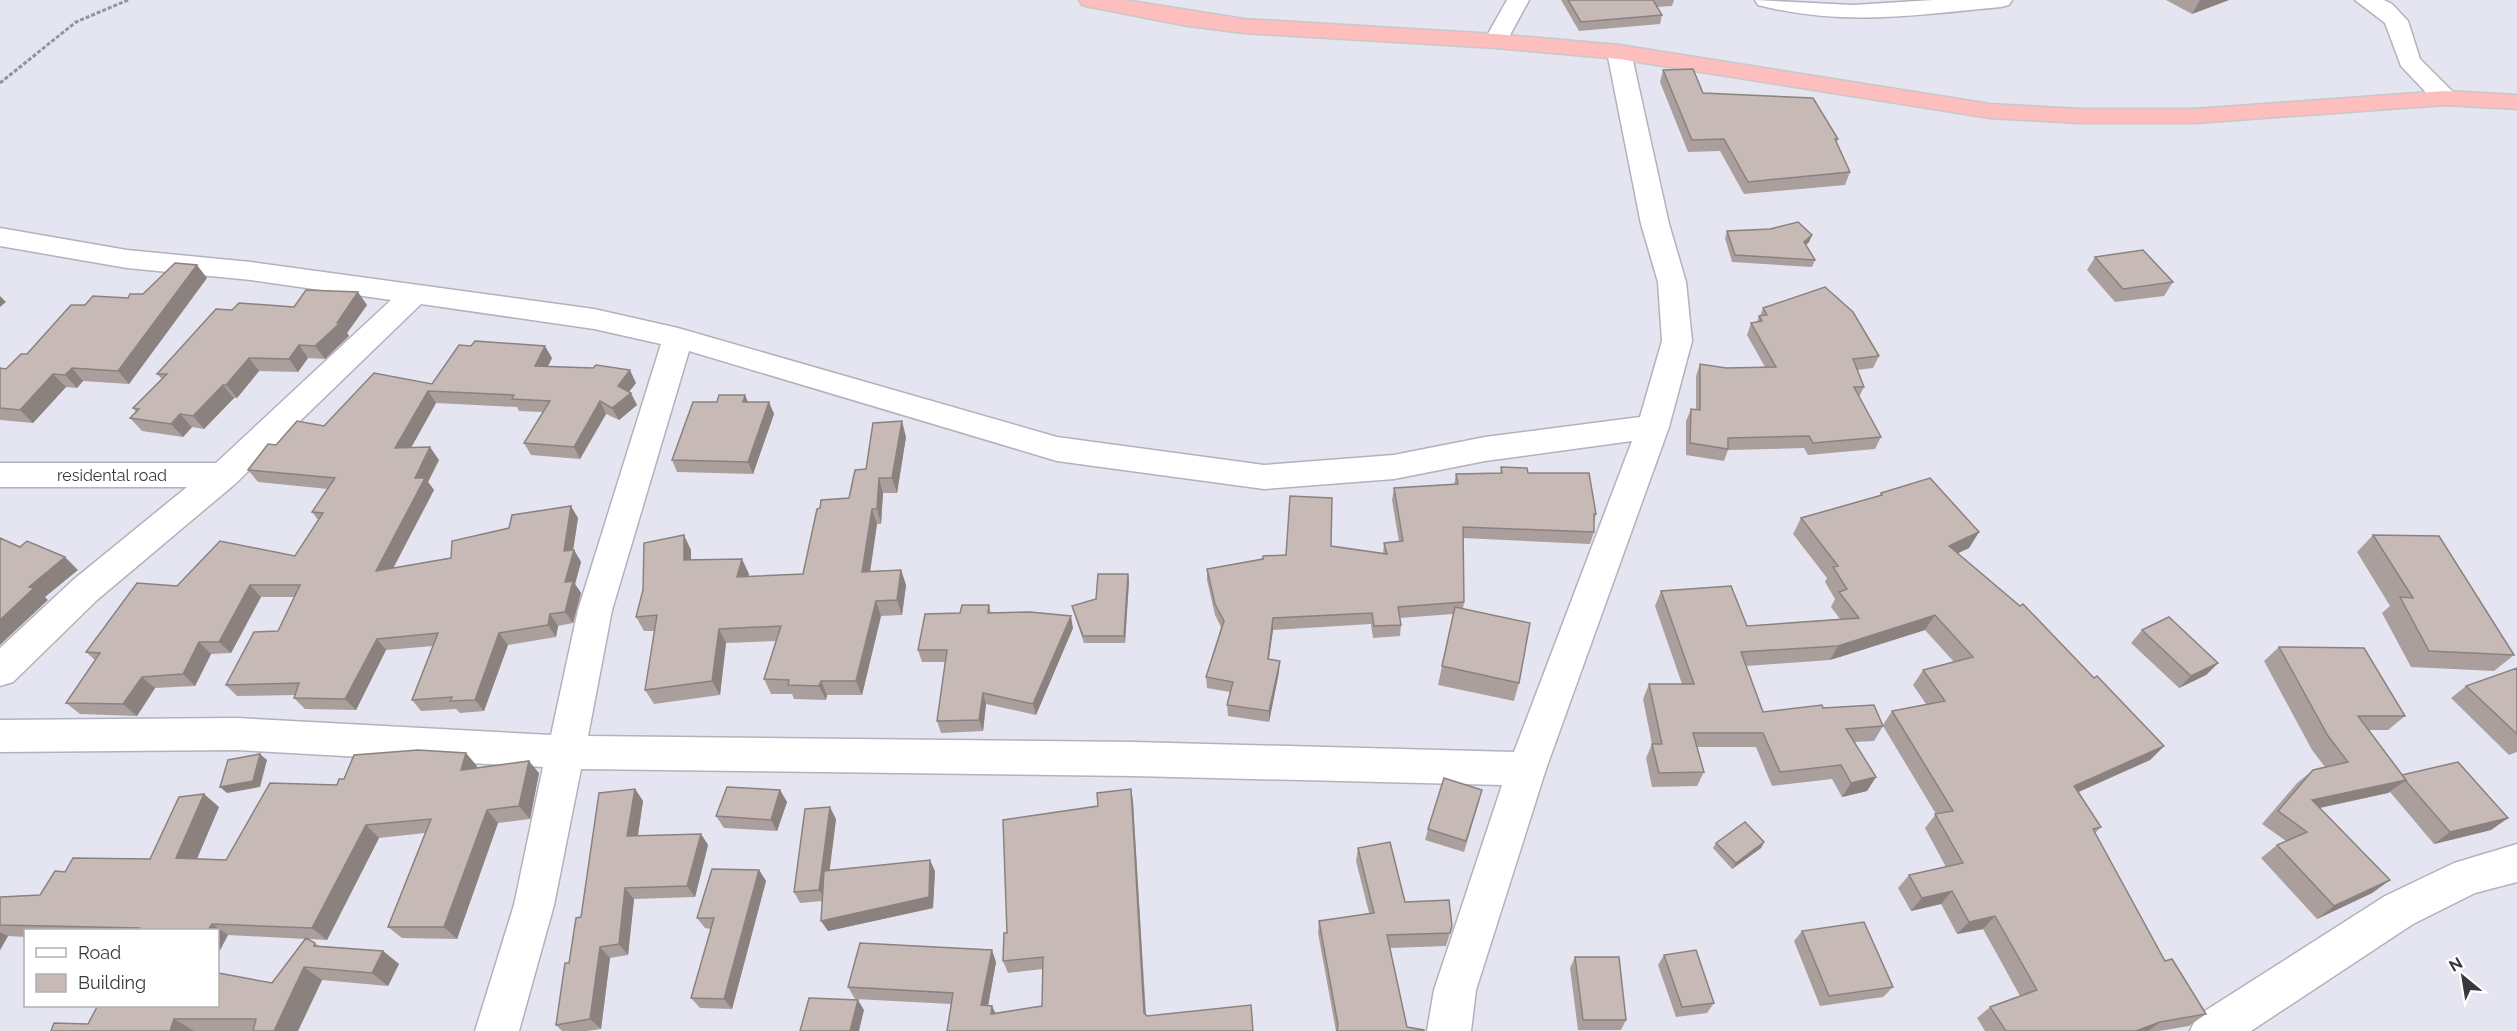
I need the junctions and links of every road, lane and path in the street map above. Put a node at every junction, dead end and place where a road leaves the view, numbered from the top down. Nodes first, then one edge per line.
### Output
1 (128, 0) edge
2 (1090, 0) edge
3 (1518, 0) edge
4 (1766, 0) edge
5 (2001, 0) edge
6 (2366, 0) edge
7 (1496, 41) junction
8 (1619, 52) junction
9 (0, 83) edge
10 (2445, 98) junction
11 (2517, 102) edge
12 (0, 237) edge
13 (414, 295) junction
14 (678, 338) junction
15 (1653, 427) junction
16 (0, 475) edge
17 (224, 475) junction
18 (0, 671) edge
19 (0, 736) edge
20 (568, 752) junction
21 (1527, 770) junction
22 (2517, 864) edge
23 (497, 1031) edge
24 (1449, 1031) edge
25 (2212, 1031) edge

1 - 9 path
2 - 7 highway
3 - 7 street
4 - 5 street
6 - 10 street
7 - 8 highway
8 - 10 highway
8 - 15 street
10 - 11 highway
12 - 13 street
13 - 14 street
13 - 17 street
14 - 15 street
14 - 20 street
15 - 21 street
16 - 17 street, residental road
17 - 18 street
19 - 20 street
20 - 21 street
20 - 23 street
21 - 24 street
22 - 25 street

